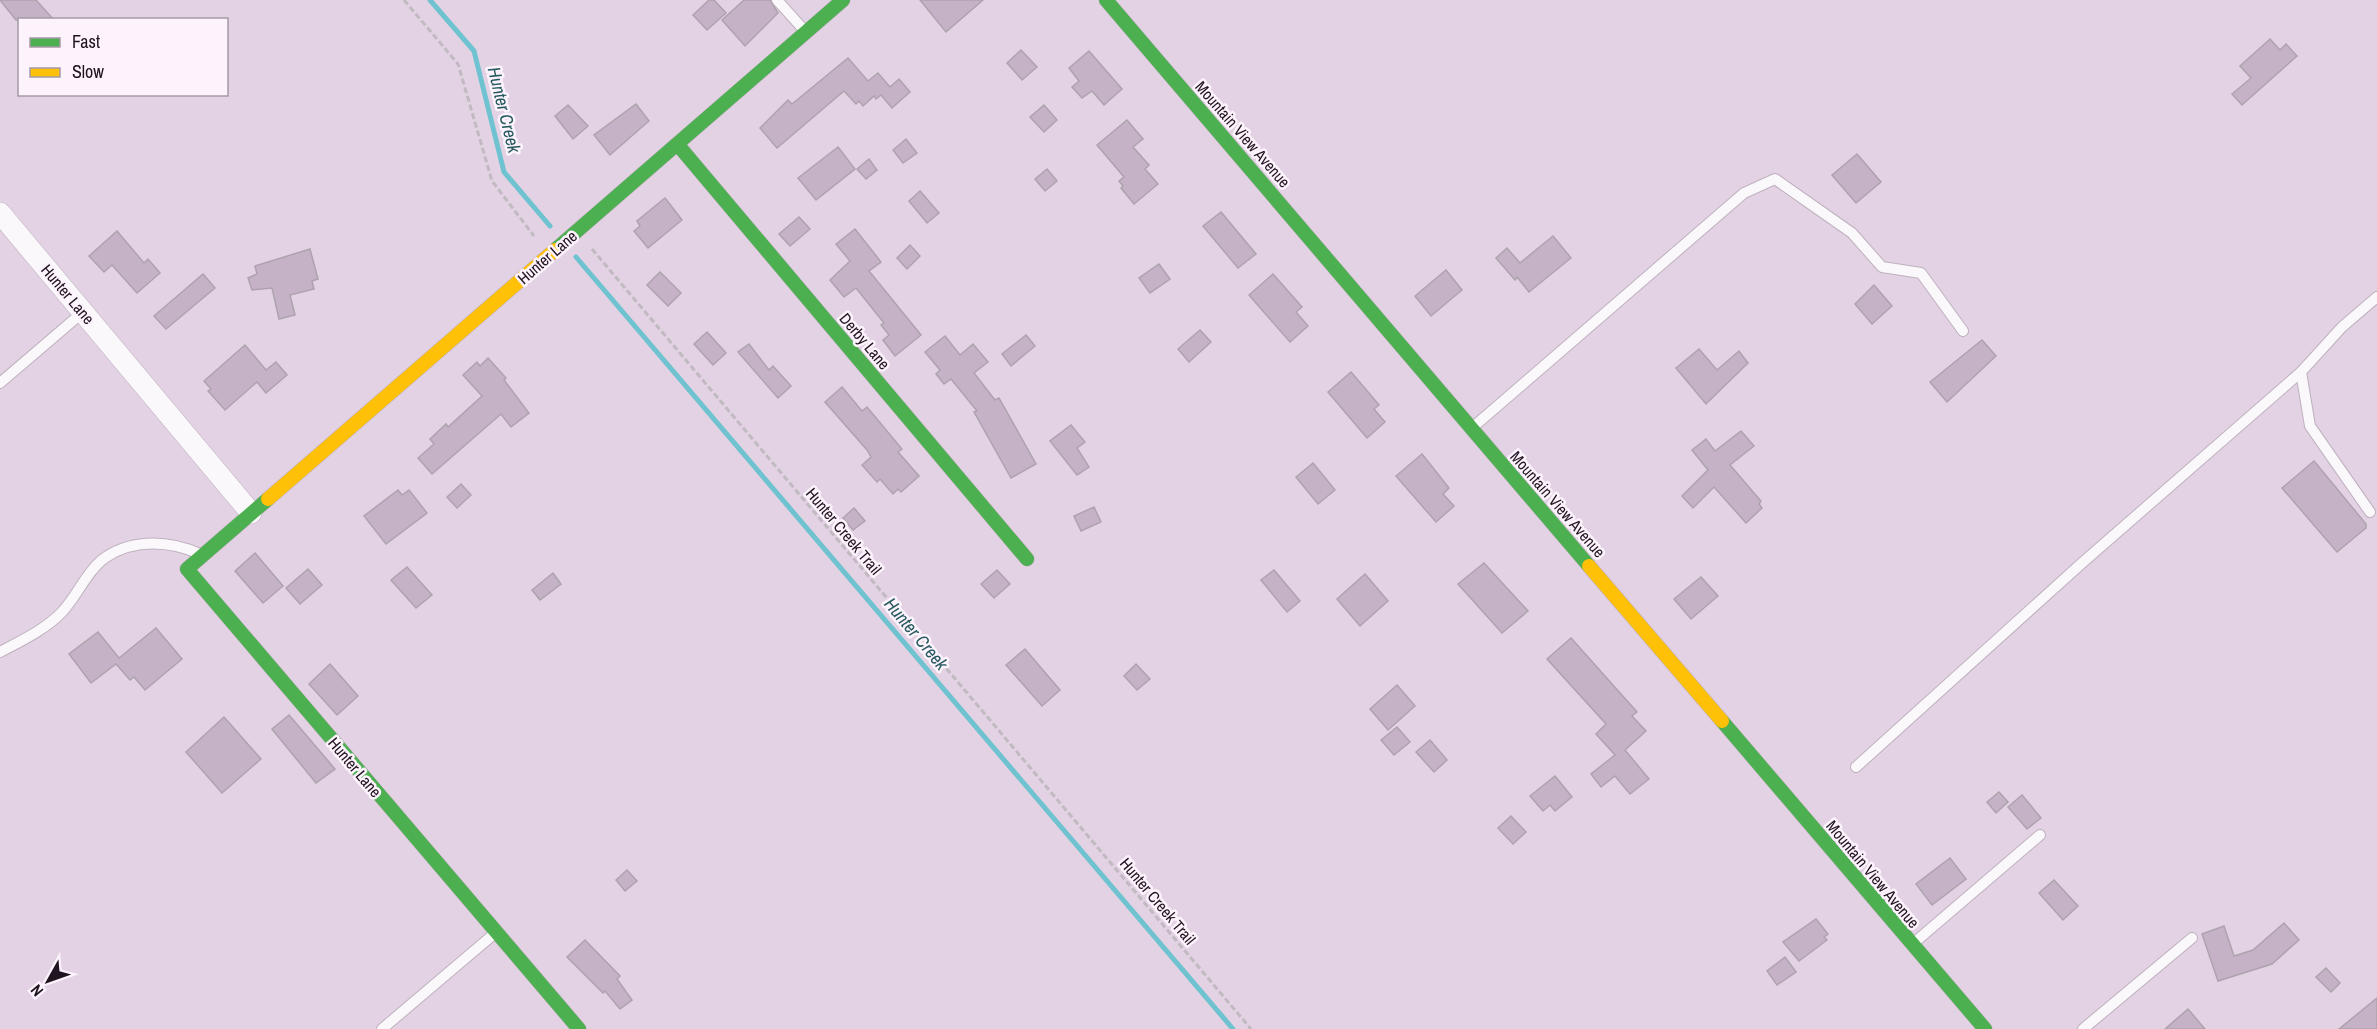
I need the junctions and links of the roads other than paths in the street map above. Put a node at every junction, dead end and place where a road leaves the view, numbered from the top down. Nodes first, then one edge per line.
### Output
1 (777, 0) edge
2 (843, 0) edge
3 (1106, 0) edge
4 (806, 32) junction
5 (678, 145) junction
6 (0, 213) edge
7 (2377, 297) edge
8 (83, 312) junction
9 (1963, 331) dead end
10 (2301, 372) junction
11 (0, 383) edge
12 (1472, 428) junction
13 (2370, 512) dead end
14 (251, 513) junction
15 (203, 555) junction
16 (1027, 559) dead end
17 (0, 652) edge
18 (1856, 767) dead end
19 (2040, 835) dead end
20 (496, 932) junction
21 (2192, 938) dead end
22 (1912, 945) junction
23 (382, 1029) edge
24 (579, 1029) edge
25 (1985, 1029) edge
26 (2083, 1029) edge

1 - 4 lane
2 - 4 street, Hunter Lane
3 - 12 street, Mountain View Avenue
4 - 5 street, Hunter Lane
5 - 14 street, Hunter Lane
5 - 16 street, Derby Lane
6 - 8 street, Hunter Lane
7 - 10 lane
8 - 11 lane
8 - 14 street, Hunter Lane
9 - 12 lane
10 - 13 lane
10 - 18 lane
12 - 22 street, Mountain View Avenue
14 - 15 street, Hunter Lane
15 - 17 lane
15 - 20 street, Hunter Lane
19 - 22 lane
20 - 23 lane
20 - 24 street, Hunter Lane
21 - 26 lane
22 - 25 street, Mountain View Avenue

